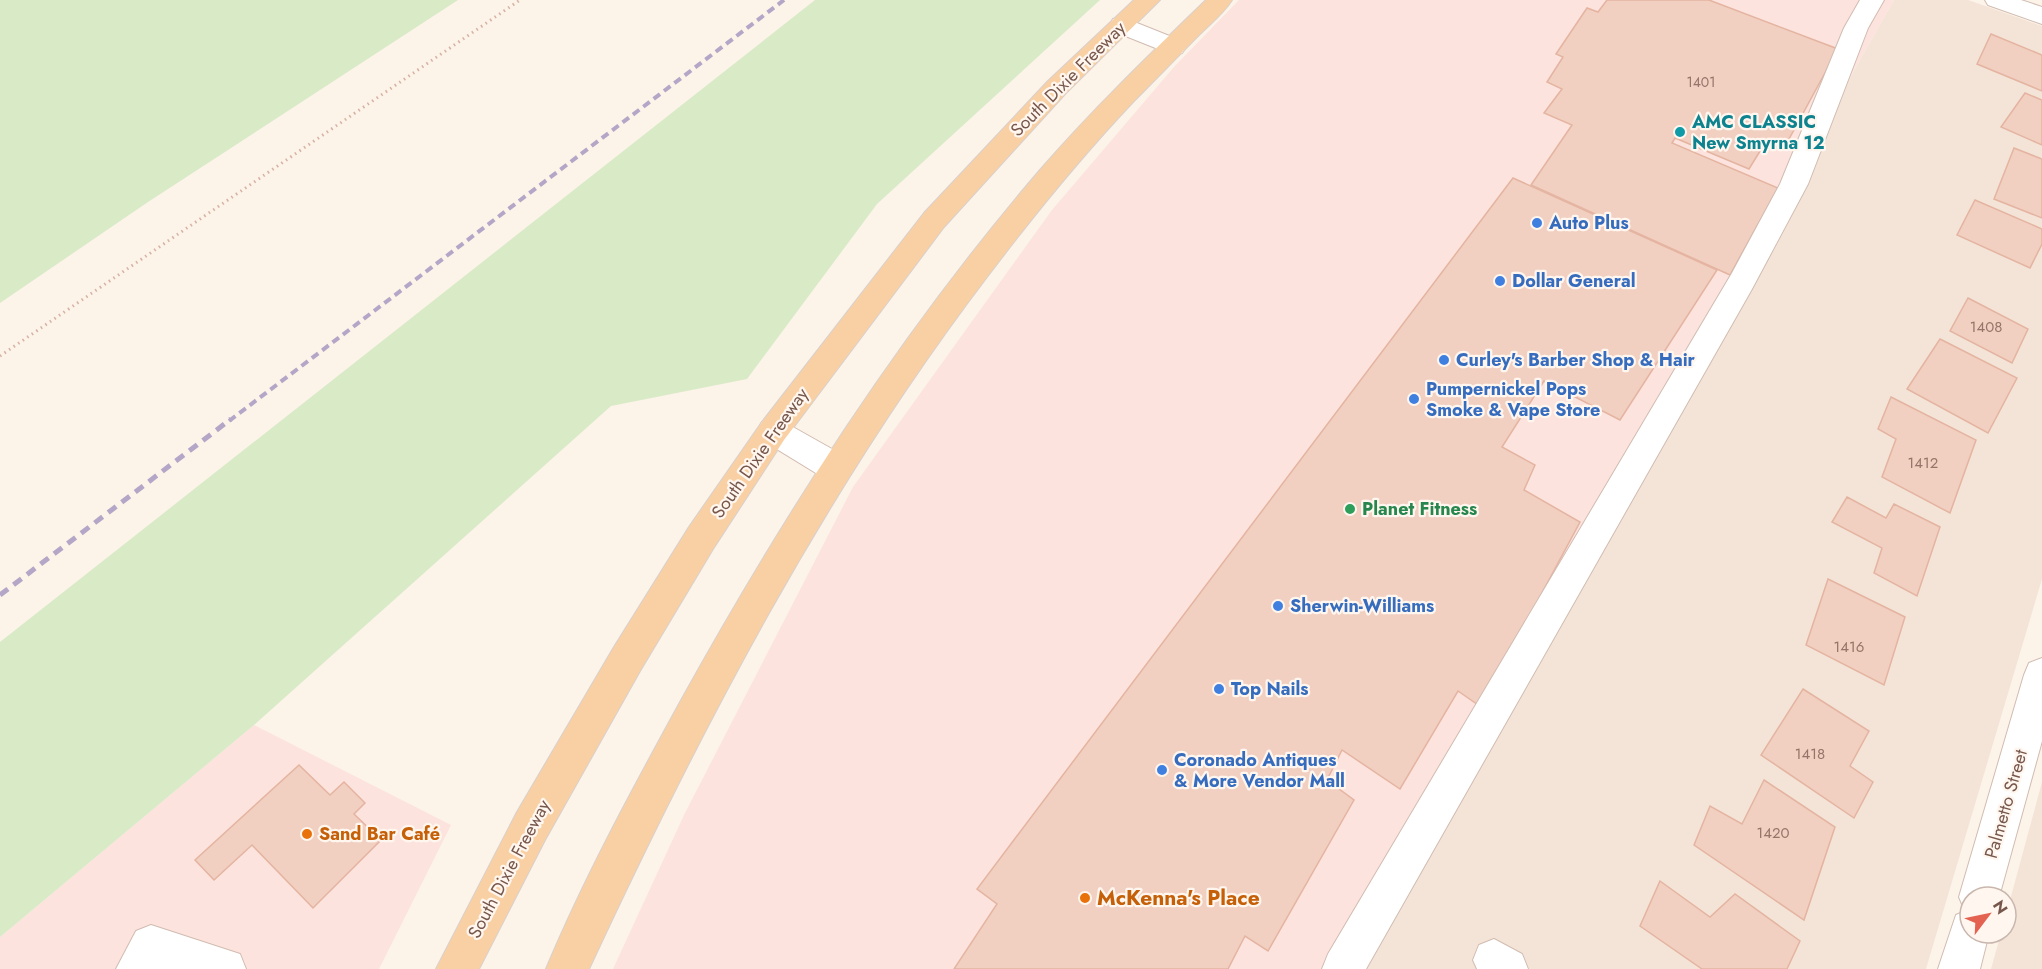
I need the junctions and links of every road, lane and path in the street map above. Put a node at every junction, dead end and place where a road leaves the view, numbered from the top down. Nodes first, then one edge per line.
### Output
1 (520, 0) edge
2 (1148, 0) edge
3 (1220, 0) edge
4 (1872, 0) edge
5 (1996, 0) edge
6 (2042, 16) edge
7 (1122, 24) junction
8 (1173, 47) junction
9 (0, 356) edge
10 (773, 431) junction
11 (836, 468) junction
12 (2042, 675) edge
13 (1982, 885) edge
14 (1966, 945) edge
15 (136, 969) edge
16 (225, 969) edge
17 (457, 969) edge
18 (567, 969) edge
19 (1342, 969) edge
20 (1959, 969) edge

1 - 9 path
2 - 7 main road, South Dixie Freeway
3 - 8 main road
4 - 19 street
5 - 6 street
7 - 8 street
7 - 10 main road, South Dixie Freeway
8 - 11 main road
10 - 11 street
10 - 17 main road, South Dixie Freeway
11 - 18 main road
12 - 13 street, Palmetto Street
14 - 20 street
15 - 16 street

